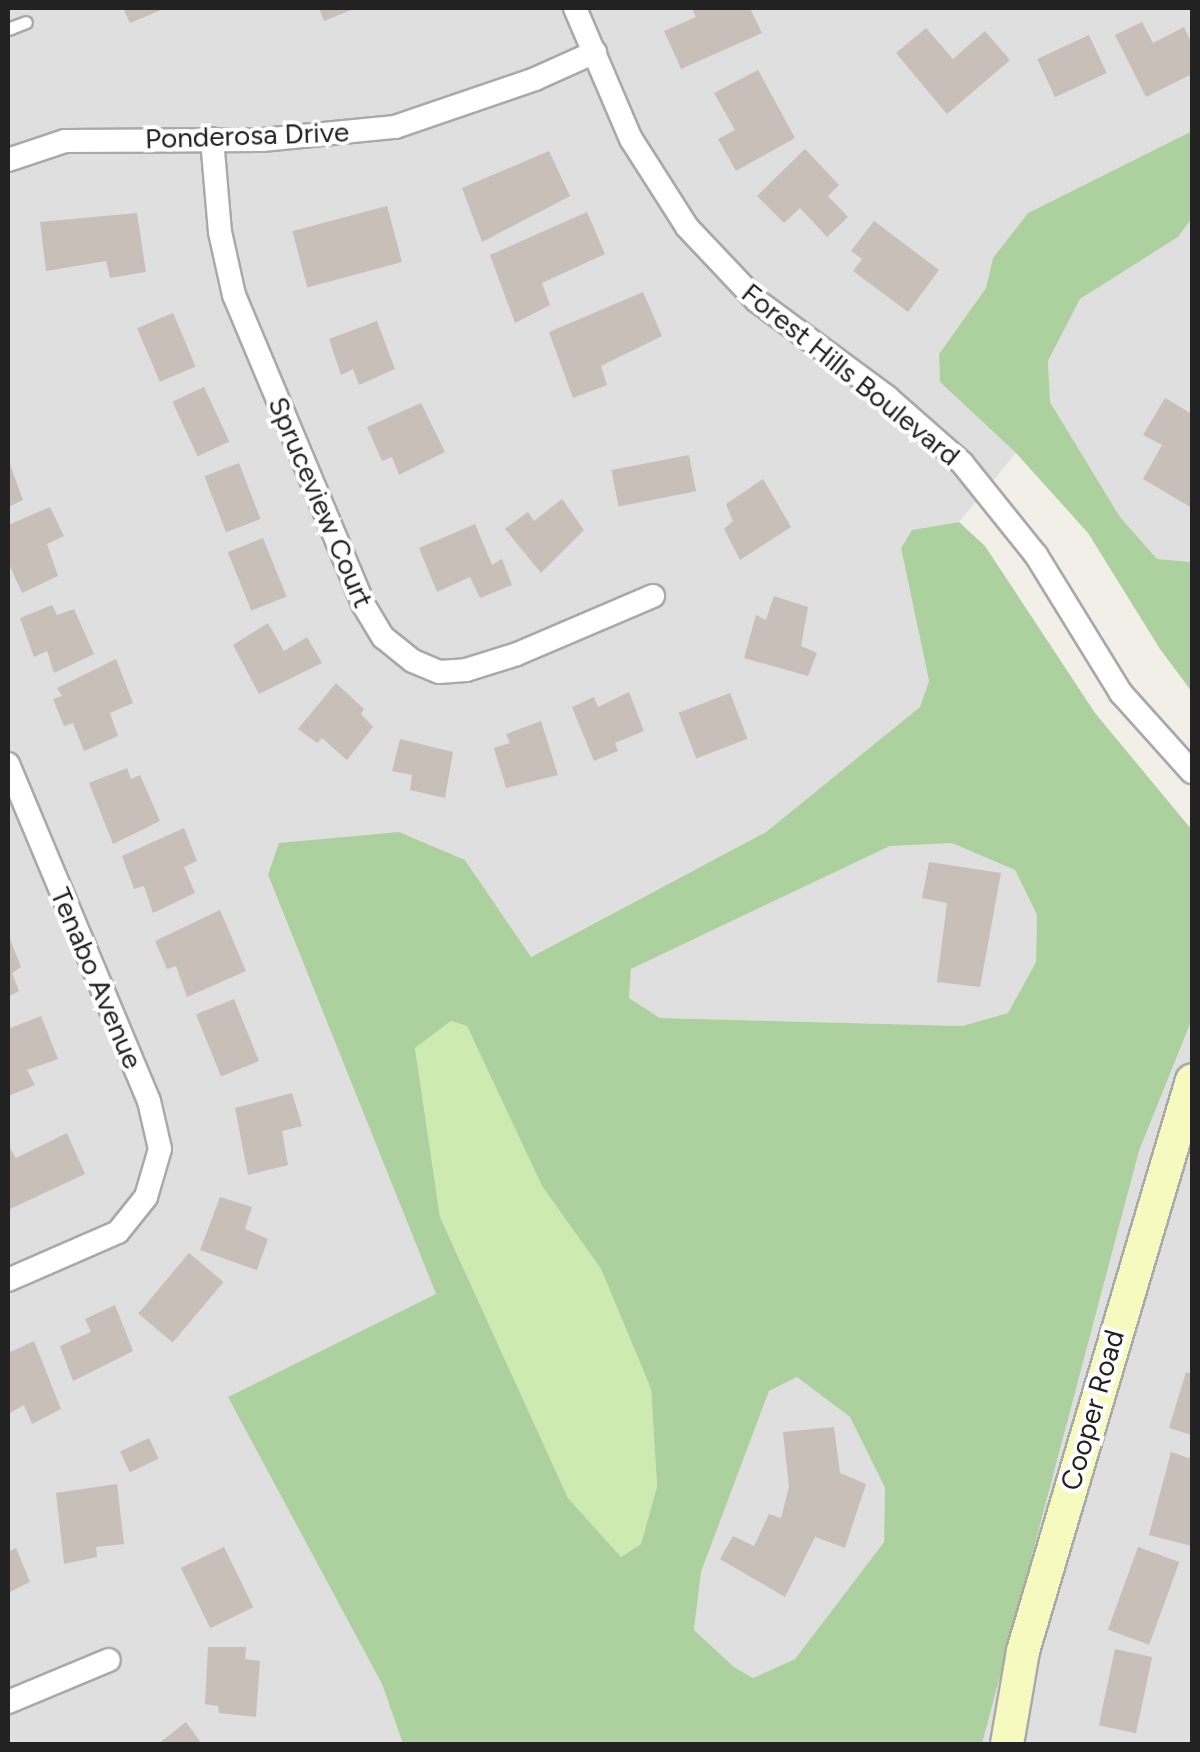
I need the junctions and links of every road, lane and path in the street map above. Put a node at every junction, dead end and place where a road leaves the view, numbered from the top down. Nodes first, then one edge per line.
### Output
1 (575, 8) edge
2 (26, 22) dead end
3 (8, 30) edge
4 (595, 52) junction
5 (212, 139) junction
6 (8, 160) edge
7 (653, 596) dead end
8 (8, 764) edge
9 (1192, 772) edge
10 (1192, 1080) edge
11 (8, 1280) edge
12 (109, 1660) dead end
13 (8, 1702) edge
14 (1007, 1744) edge

1 - 4 street, Forest Hills Boulevard
2 - 3 lane
4 - 5 street, Ponderosa Drive
4 - 9 street, Forest Hills Boulevard
5 - 6 street, Ponderosa Drive
5 - 7 street, Spruceview Court
8 - 11 street, Tenabo Avenue
10 - 14 street, Cooper Road
12 - 13 street

